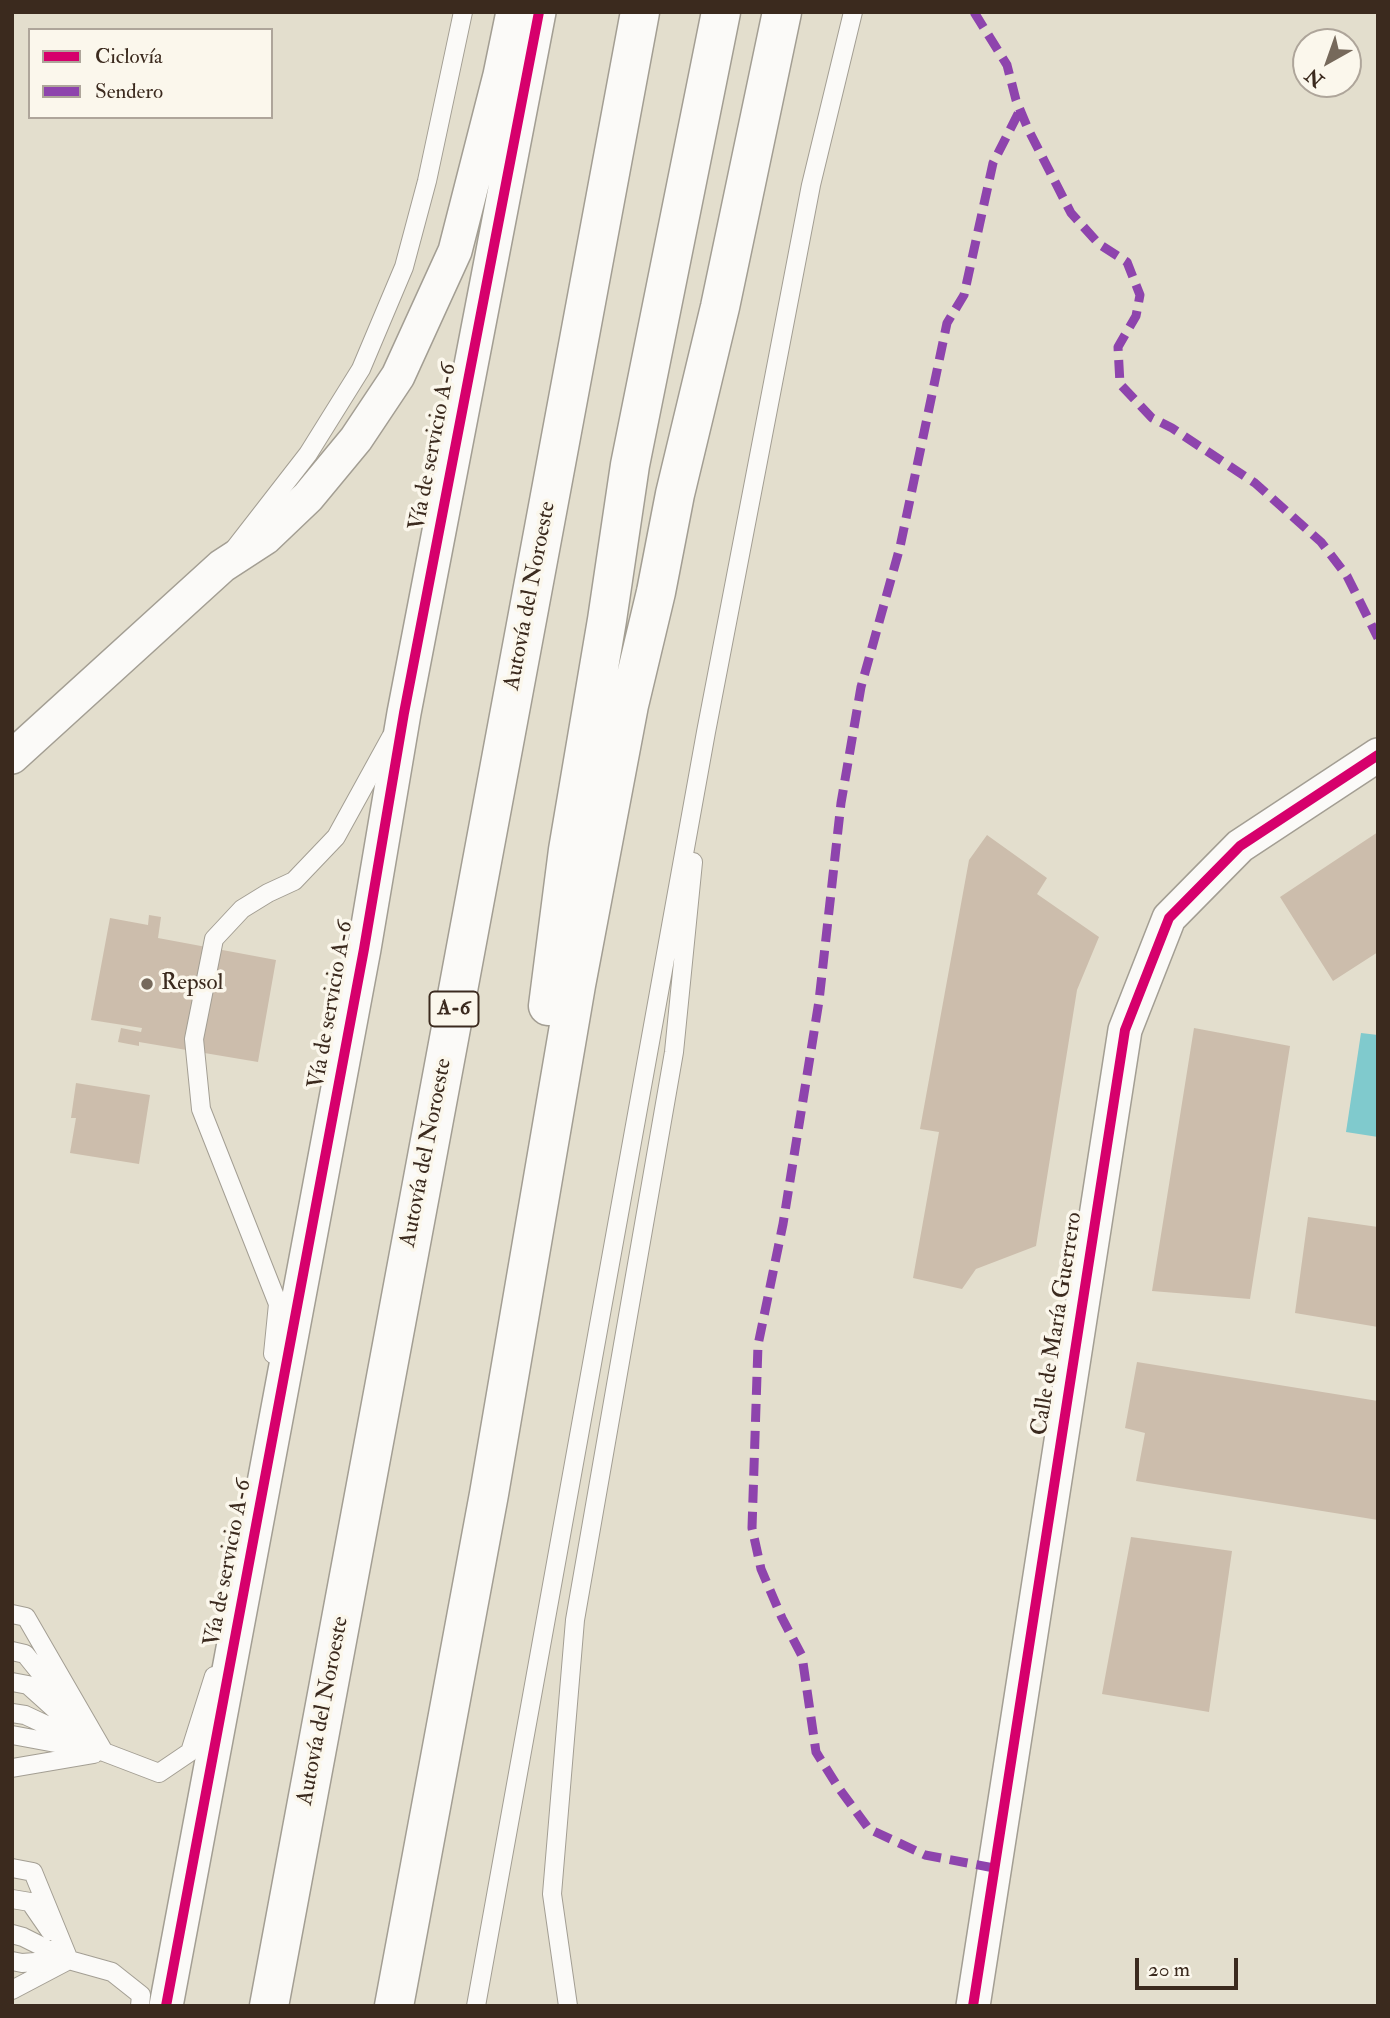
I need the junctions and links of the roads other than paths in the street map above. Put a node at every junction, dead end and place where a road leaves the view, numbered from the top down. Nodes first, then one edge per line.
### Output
1 (463, 12) edge
2 (513, 12) edge
3 (539, 12) edge
4 (640, 12) edge
5 (721, 12) edge
6 (782, 12) edge
7 (853, 12) edge
8 (712, 56) junction
9 (222, 566) junction
10 (629, 705) junction
11 (404, 713) junction
12 (706, 732) junction
13 (1378, 755) edge
14 (12, 757) edge
15 (253, 1548) junction
16 (12, 1614) edge
17 (12, 1651) edge
18 (12, 1682) edge
19 (12, 1713) edge
20 (12, 1735) edge
21 (104, 1752) junction
22 (12, 1768) edge
23 (12, 1868) edge
24 (12, 1899) edge
25 (12, 1934) edge
26 (69, 1960) junction
27 (12, 1961) edge
28 (12, 1990) edge
29 (140, 2006) edge
30 (166, 2006) edge
31 (269, 2006) edge
32 (374, 2006) edge
33 (394, 2006) edge
34 (476, 2006) edge
35 (568, 2006) edge
36 (973, 2006) edge

1 - 9 lane
2 - 9 street
3 - 11 street, Vía de servicio A-6
4 - 31 highway, Autovía del Noroeste / A-6
5 - 8 highway
6 - 10 highway
7 - 12 lane
8 - 10 highway
8 - 32 highway
9 - 14 street
10 - 33 highway
11 - 15 street, Vía de servicio A-6
11 - 15 lane
12 - 34 lane
12 - 35 lane
13 - 36 street, Calle de María Guerrero
15 - 21 lane
15 - 30 street, Vía de servicio A-6
16 - 21 lane
17 - 21 lane
18 - 21 lane
19 - 21 lane
20 - 21 lane
21 - 22 lane
23 - 26 lane
24 - 26 lane
25 - 26 lane
26 - 27 lane
26 - 28 lane
26 - 29 lane

